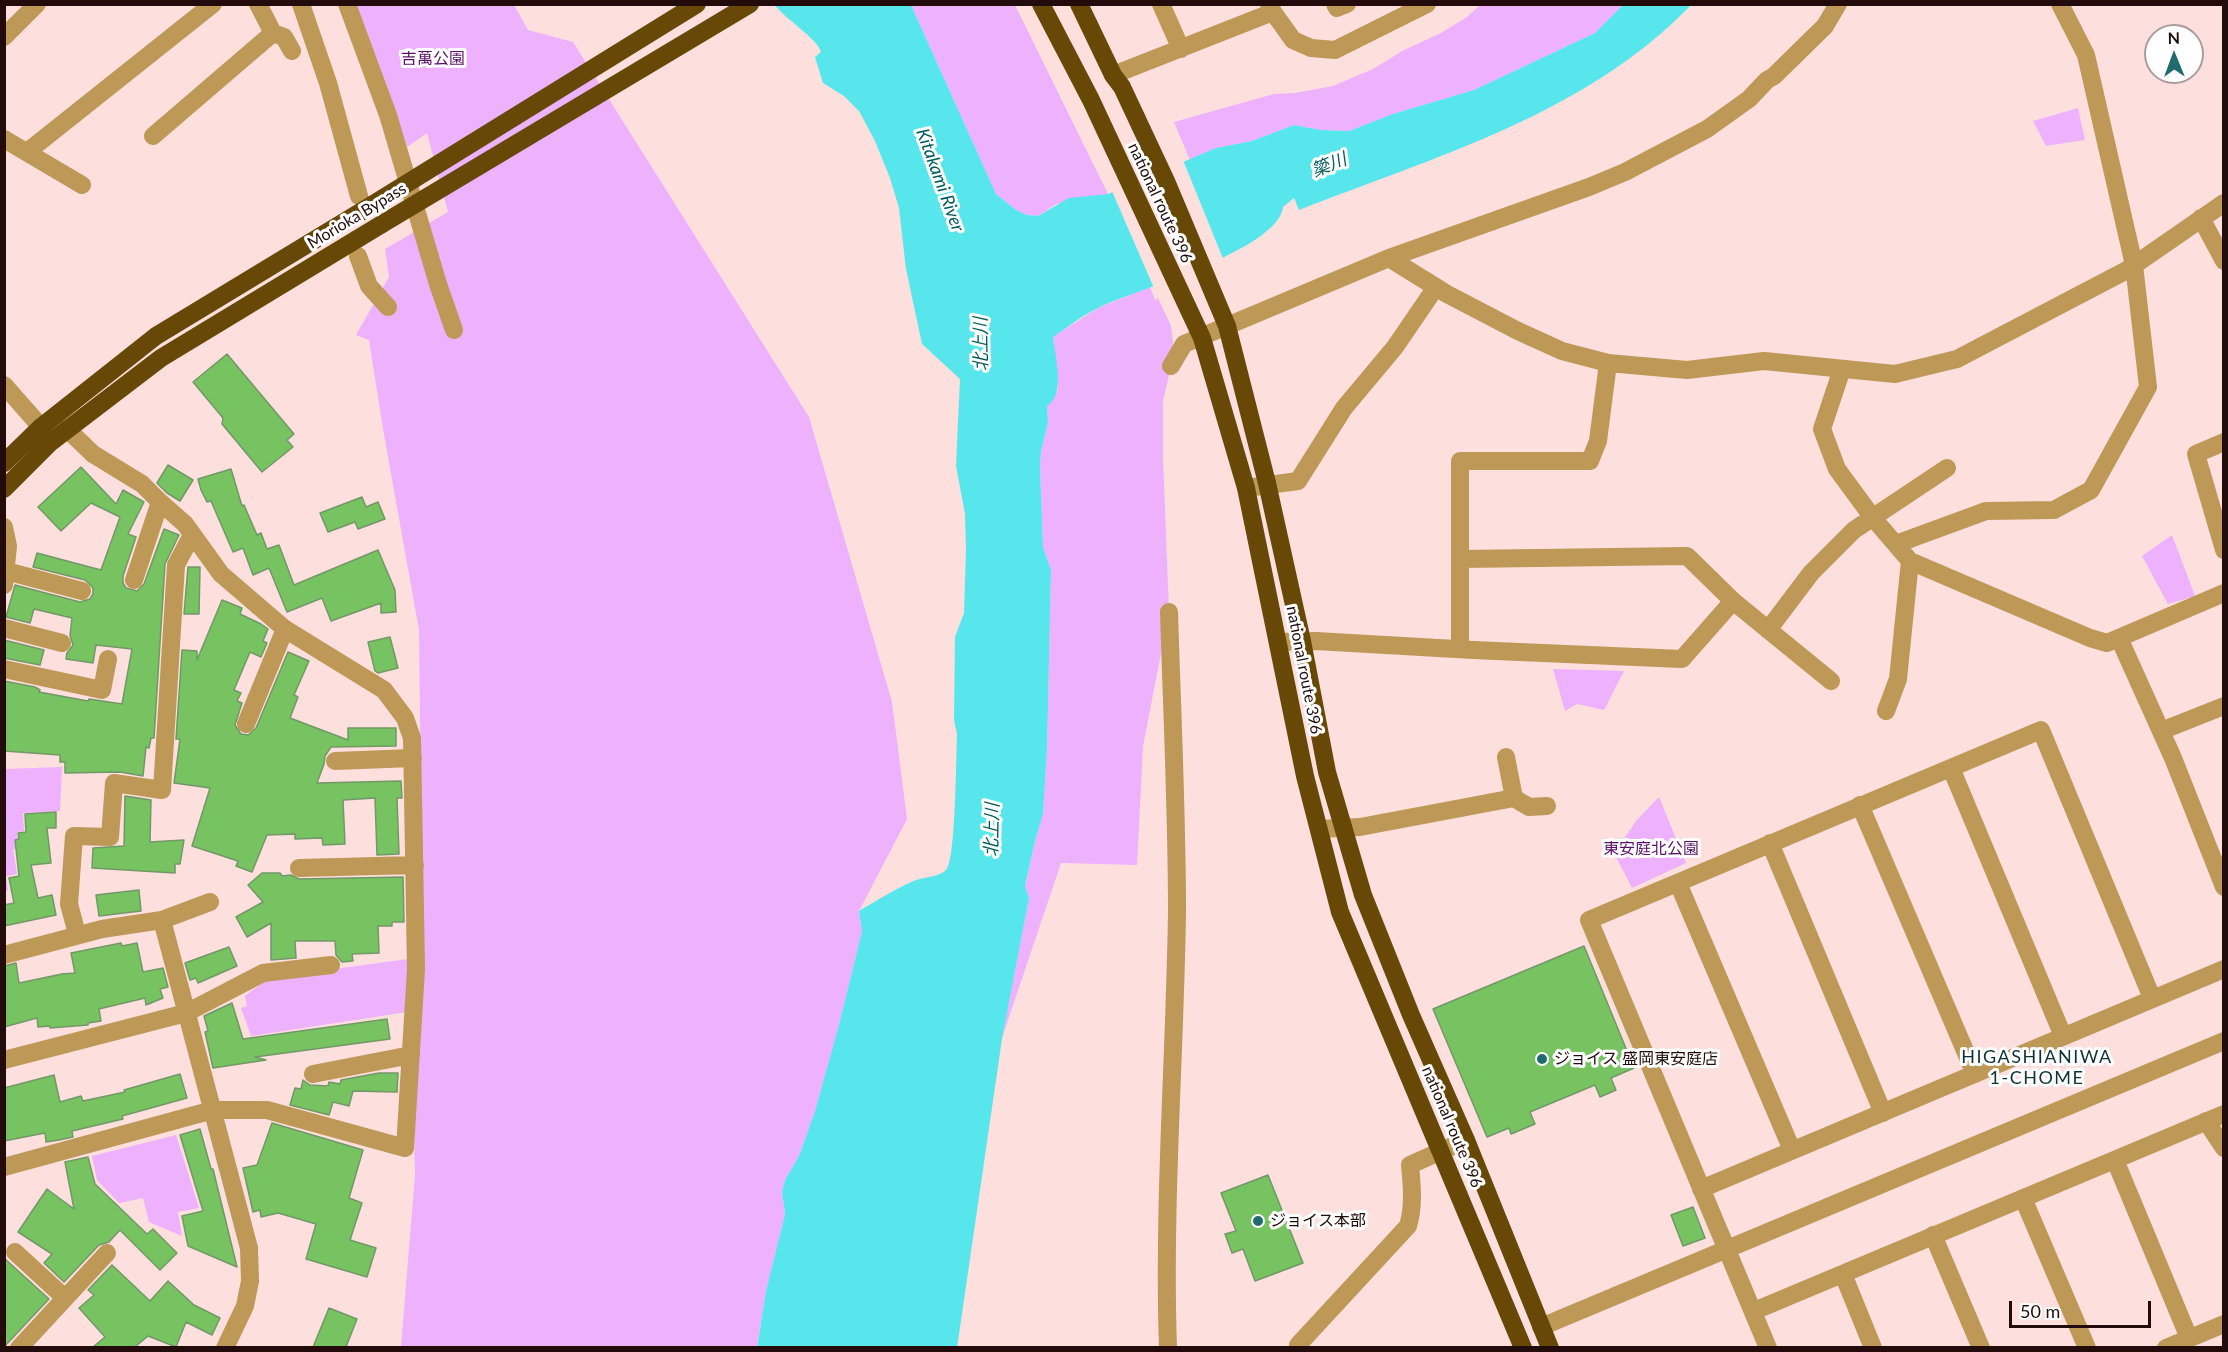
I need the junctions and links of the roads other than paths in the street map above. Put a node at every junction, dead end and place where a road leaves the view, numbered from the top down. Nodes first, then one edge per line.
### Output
1 (37, 4) edge
2 (213, 4) edge
3 (258, 4) edge
4 (301, 4) edge
5 (347, 4) edge
6 (697, 4) edge
7 (750, 4) edge
8 (1041, 4) edge
9 (1079, 4) edge
10 (1161, 4) edge
11 (1335, 4) edge
12 (1347, 4) edge
13 (1427, 4) edge
14 (1838, 4) edge
15 (2060, 4) edge
16 (1271, 8) edge
17 (1409, 9) edge
18 (273, 33) junction
19 (4, 37) edge
20 (1181, 49) junction
21 (292, 51) dead end
22 (1118, 81) junction
23 (153, 136) dead end
24 (4, 139) edge
25 (27, 152) junction
26 (82, 185) dead end
27 (366, 200) junction
28 (2223, 203) edge
29 (2201, 218) junction
30 (358, 256) dead end
31 (1389, 258) junction
32 (2223, 261) edge
33 (2134, 265) junction
34 (1436, 287) junction
35 (388, 307) dead end
36 (1227, 326) junction
37 (453, 330) dead end
38 (1202, 338) junction
39 (1608, 363) junction
40 (1171, 366) dead end
41 (1842, 369) junction
42 (4, 385) edge
43 (41, 427) junction
44 (67, 429) junction
45 (2223, 442) edge
46 (4, 463) edge
47 (1947, 468) dead end
48 (1267, 483) junction
49 (1246, 488) junction
50 (4, 489) edge
51 (160, 502) junction
52 (1873, 518) junction
53 (4, 527) edge
54 (192, 534) junction
55 (1896, 544) junction
56 (2223, 550) edge
57 (1462, 559) junction
58 (1910, 561) junction
59 (5, 578) edge
60 (134, 580) dead end
61 (82, 591) dead end
62 (2223, 593) edge
63 (1733, 601) junction
64 (1169, 612) dead end
65 (4, 628) edge
66 (285, 629) junction
67 (1768, 630) junction
68 (2119, 638) junction
69 (1302, 641) junction
70 (1279, 642) junction
71 (62, 643) dead end
72 (1460, 649) junction
73 (108, 659) dead end
74 (4, 669) edge
75 (1831, 681) dead end
76 (2223, 706) edge
77 (1886, 711) dead end
78 (246, 724) dead end
79 (2161, 731) junction
80 (1506, 757) dead end
81 (413, 758) junction
82 (335, 761) dead end
83 (1951, 768) junction
84 (1514, 798) junction
85 (1860, 805) junction
86 (1547, 806) dead end
87 (1319, 829) junction
88 (1344, 829) junction
89 (1770, 843) junction
90 (415, 865) junction
91 (299, 868) dead end
92 (1678, 883) junction
93 (2223, 887) edge
94 (210, 902) dead end
95 (162, 920) junction
96 (77, 934) junction
97 (4, 955) edge
98 (331, 965) dead end
99 (2223, 969) edge
100 (2152, 998) junction
101 (186, 1013) junction
102 (2063, 1036) junction
103 (2223, 1041) edge
104 (411, 1055) junction
105 (4, 1060) edge
106 (313, 1074) dead end
107 (1976, 1074) junction
108 (213, 1110) junction
109 (1883, 1113) junction
110 (2223, 1114) edge
111 (2206, 1121) junction
112 (1466, 1140) junction
113 (2223, 1148) edge
114 (1791, 1150) junction
115 (1441, 1151) junction
116 (2115, 1160) junction
117 (4, 1167) edge
118 (1701, 1189) junction
119 (2023, 1198) junction
120 (1933, 1235) junction
121 (1726, 1250) junction
122 (15, 1252) dead end
123 (107, 1253) dead end
124 (1843, 1274) junction
125 (65, 1298) junction
126 (1754, 1311) junction
127 (2223, 1324) edge
128 (1541, 1327) junction
129 (2189, 1338) junction
130 (19, 1347) edge
131 (225, 1347) edge
132 (1168, 1347) edge
133 (1298, 1347) edge
134 (1523, 1347) edge
135 (1550, 1347) edge
136 (1768, 1347) edge
137 (1873, 1347) edge
138 (1981, 1347) edge
139 (2087, 1347) edge
140 (2166, 1347) edge

1 - 19 street
2 - 25 street
3 - 18 street
4 - 27 street
5 - 37 street
6 - 27 highway, Morioka Bypass, bridge
7 - 44 highway, Morioka Bypass, bridge
8 - 38 highway, national route 396
9 - 22 highway, national route 396
10 - 20 street
11 - 12 street
13 - 17 street
14 - 31 street
15 - 33 street
16 - 17 street
16 - 20 street
18 - 21 street
18 - 23 street
20 - 22 street
22 - 36 highway, national route 396
24 - 25 street
25 - 26 street
27 - 43 highway, Morioka Bypass
28 - 29 street
29 - 32 street
29 - 33 street
30 - 35 street
31 - 34 street
31 - 36 street
33 - 41 street
33 - 55 street
34 - 39 street
34 - 48 street
36 - 38 street
36 - 48 highway, national route 396
38 - 40 street
38 - 49 highway, national route 396
39 - 41 street
39 - 57 street
41 - 52 street
42 - 43 street
43 - 46 highway, Morioka Bypass
44 - 50 highway, Morioka Bypass
44 - 51 street
45 - 56 street
47 - 52 street
48 - 49 street
48 - 69 highway, national route 396
49 - 70 highway, national route 396
51 - 54 street
51 - 60 street
52 - 55 street
52 - 67 street
53 - 59 street
54 - 66 street
54 - 96 street
55 - 58 street
57 - 63 street
57 - 72 street
58 - 68 street
58 - 77 street
59 - 61 street
62 - 68 street
63 - 67 street
63 - 72 street
64 - 132 street
65 - 71 street
66 - 78 street
66 - 81 street
67 - 75 street
68 - 79 street
69 - 70 street
69 - 72 street
69 - 88 highway, national route 396
70 - 87 highway, national route 396
73 - 74 street
76 - 79 street
79 - 93 street
80 - 84 street
81 - 82 street
81 - 90 street
83 - 85 street
83 - 100 street
83 - 102 street
84 - 86 street
84 - 88 street
85 - 89 street
85 - 107 street
87 - 88 street
87 - 115 highway, national route 396
88 - 112 highway, national route 396
89 - 92 street
89 - 109 street
90 - 91 street
90 - 104 street
92 - 114 street
92 - 118 street
94 - 95 street
95 - 96 street
95 - 101 street
96 - 97 street
98 - 101 street
99 - 100 street
100 - 102 street
101 - 105 street
101 - 108 street
102 - 107 street
103 - 121 street
104 - 106 street
104 - 108 street
107 - 109 street
108 - 117 street
108 - 131 street
109 - 114 street
110 - 111 street
111 - 113 street
111 - 116 street
112 - 115 street
112 - 128 highway, national route 396
114 - 118 street
115 - 133 street
115 - 134 highway, national route 396
116 - 119 street
116 - 129 street
118 - 121 street
119 - 120 street
119 - 139 street
120 - 124 street
120 - 138 street
121 - 126 street
121 - 128 street
122 - 125 street
123 - 125 street
124 - 126 street
124 - 137 street
125 - 130 street
126 - 136 street
127 - 129 street
128 - 135 highway, national route 396
129 - 140 street

